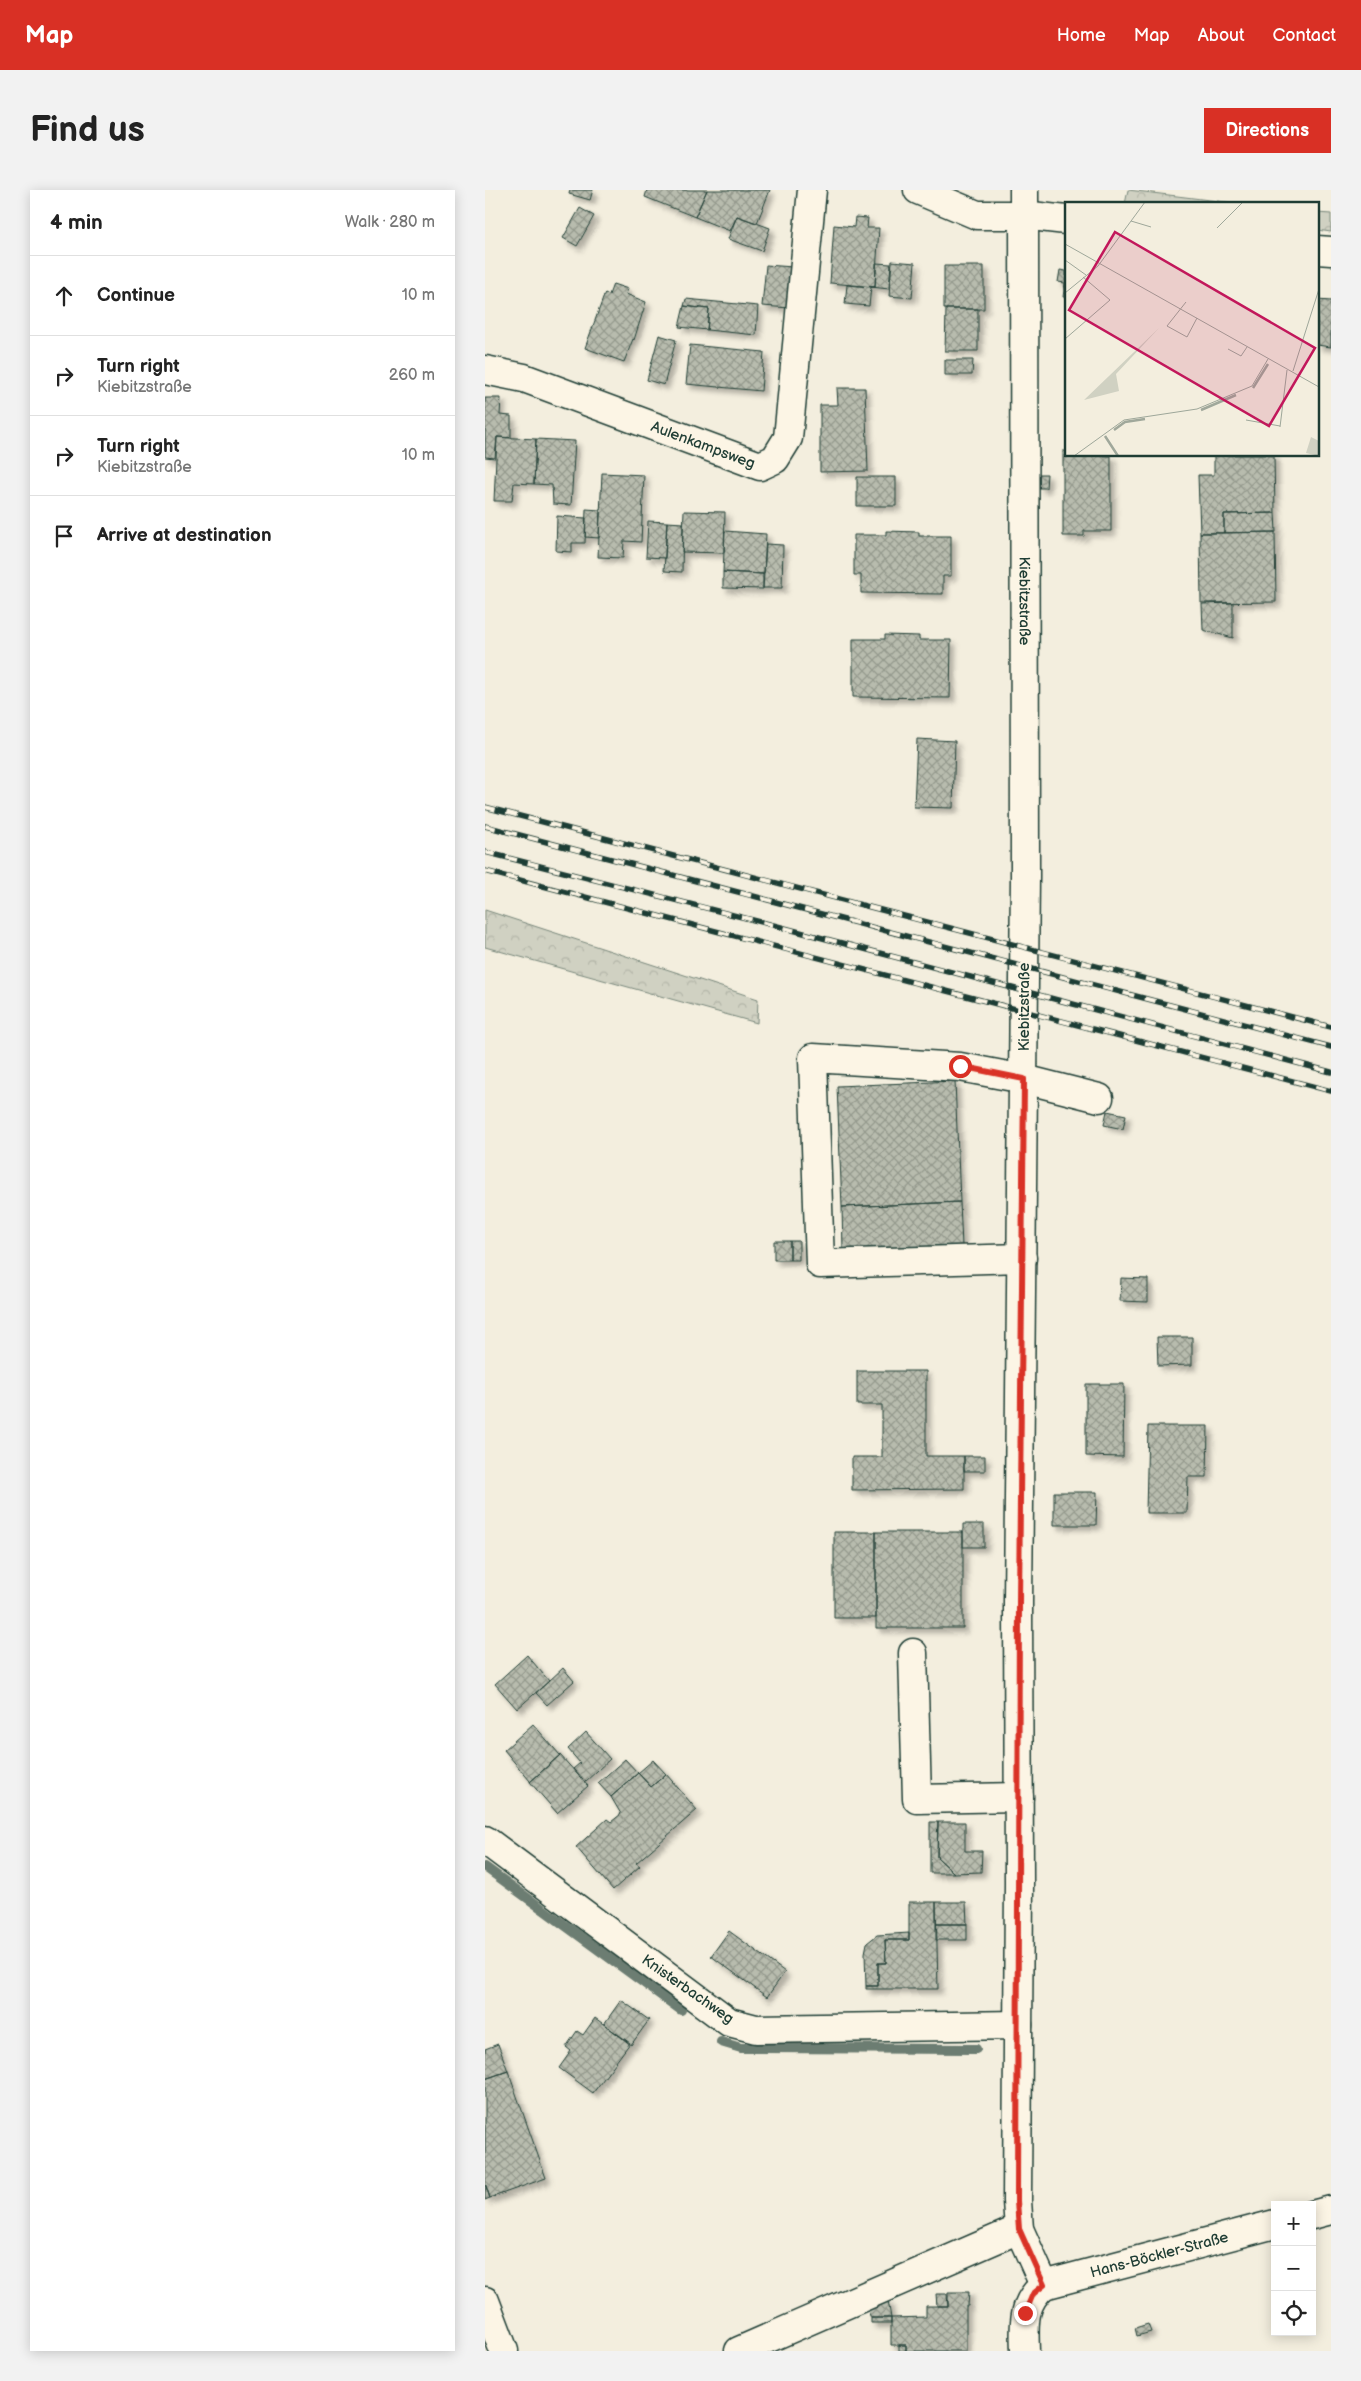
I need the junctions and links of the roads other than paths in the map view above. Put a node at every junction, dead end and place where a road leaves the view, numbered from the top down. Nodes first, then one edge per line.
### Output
1 (812, 190) edge
2 (918, 190) edge
3 (1024, 203) edge
4 (1065, 220) edge
5 (485, 370) edge
6 (1024, 1079) junction
7 (1099, 1098) dead end
8 (1022, 1258) junction
9 (913, 1653) dead end
10 (1019, 1797) junction
11 (485, 1840) edge
12 (1018, 2025) junction
13 (1331, 2210) edge
14 (1316, 2214) edge
15 (1271, 2225) edge
16 (1019, 2229) junction
17 (1044, 2285) junction
18 (485, 2302) edge
19 (504, 2351) edge
20 (739, 2351) edge
21 (1025, 2351) edge

1 - 5 street, Aulenkampsweg
2 - 3 street
3 - 4 street
3 - 6 street, Kiebitzstraße
6 - 7 street
6 - 8 street, Kiebitzstraße
6 - 8 street
8 - 10 street, Kiebitzstraße
9 - 10 street
10 - 12 street, Kiebitzstraße
11 - 12 street, Knisterbachweg
12 - 16 street, Kiebitzstraße
13 - 14 street
15 - 17 street, Hans-Böckler-Straße
16 - 17 street, Kiebitzstraße
16 - 20 street
17 - 21 street
18 - 19 street

